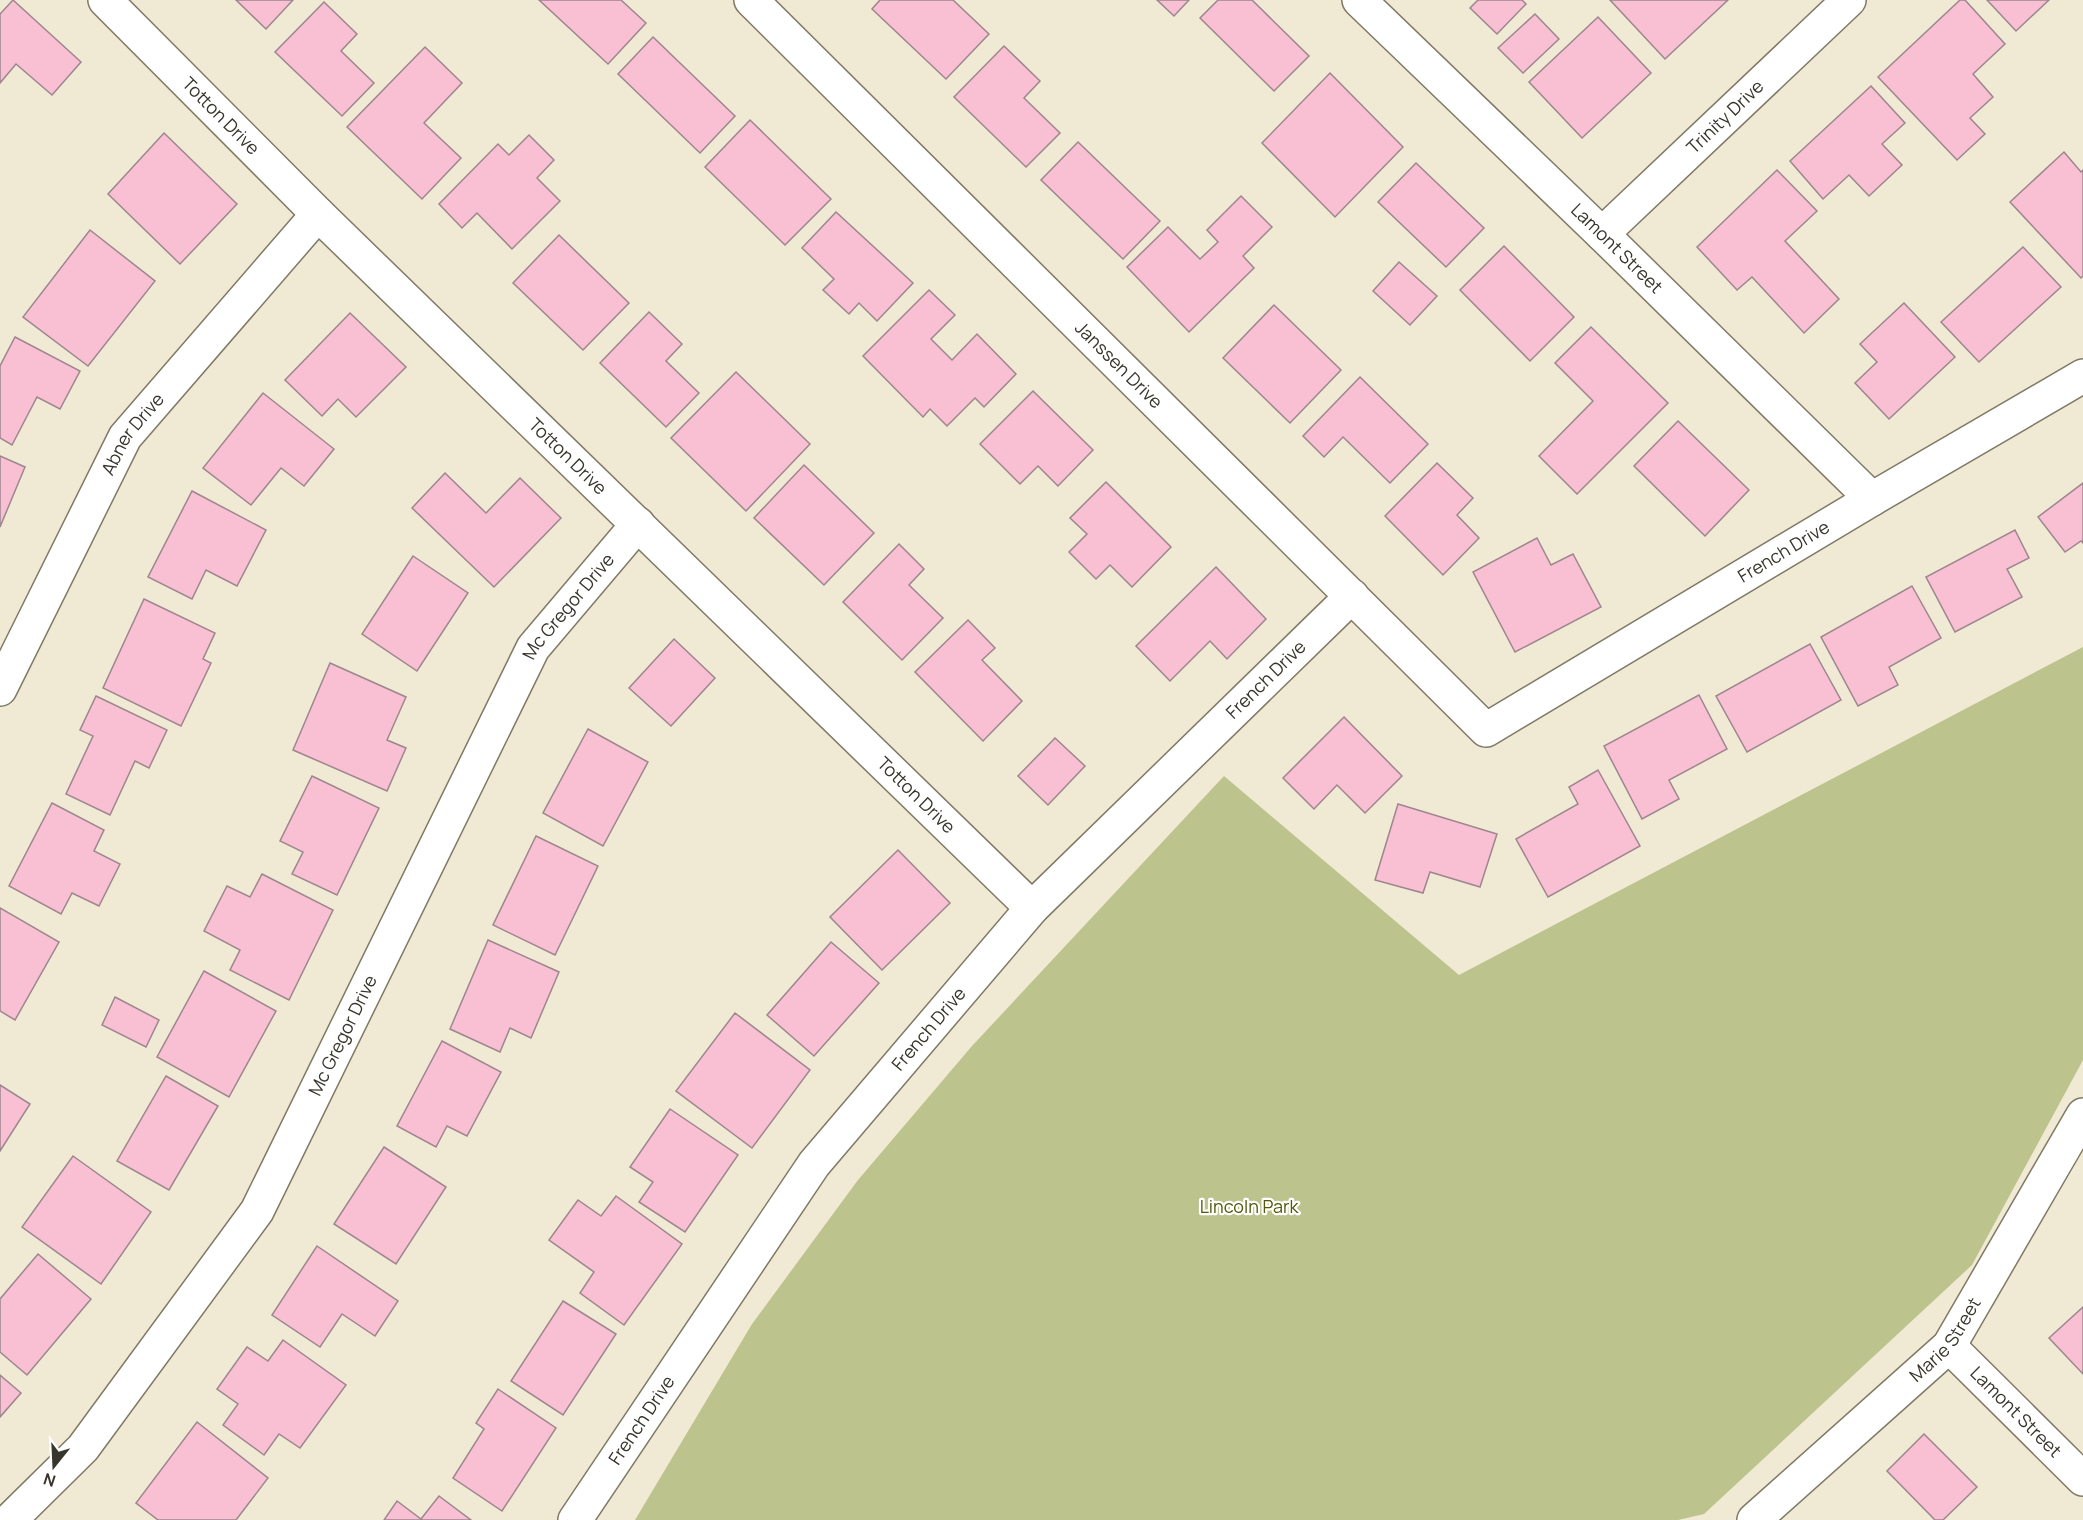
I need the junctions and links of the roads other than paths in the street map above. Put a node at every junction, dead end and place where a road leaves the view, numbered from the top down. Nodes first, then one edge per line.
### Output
1 (105, 0) edge
2 (751, 0) edge
3 (1359, 0) edge
4 (1849, 0) edge
5 (318, 214) junction
6 (1602, 234) junction
7 (2083, 376) edge
8 (1872, 499) junction
9 (638, 524) junction
10 (1352, 596) junction
11 (0, 689) edge
12 (1486, 730) joint
13 (1032, 908) junction
14 (2083, 1115) edge
15 (1949, 1346) junction
16 (2083, 1479) edge
17 (10, 1520) edge
18 (575, 1520) edge
19 (1754, 1520) edge

1 - 5 street, Totton Drive
2 - 10 street, Janssen Drive
3 - 6 street, Lamont Street
4 - 6 street, Trinity Drive
5 - 9 street, Totton Drive
5 - 11 street, Abner Drive
6 - 8 street, Lamont Street
7 - 8 street, French Drive
8 - 12 street, French Drive
9 - 13 street, Totton Drive
9 - 17 street, Mc Gregor Drive
10 - 12 street, Janssen Drive
10 - 13 street, French Drive
13 - 18 street, French Drive
14 - 15 street, Marie Street
15 - 16 street, Lamont Street
15 - 19 street, Marie Street

